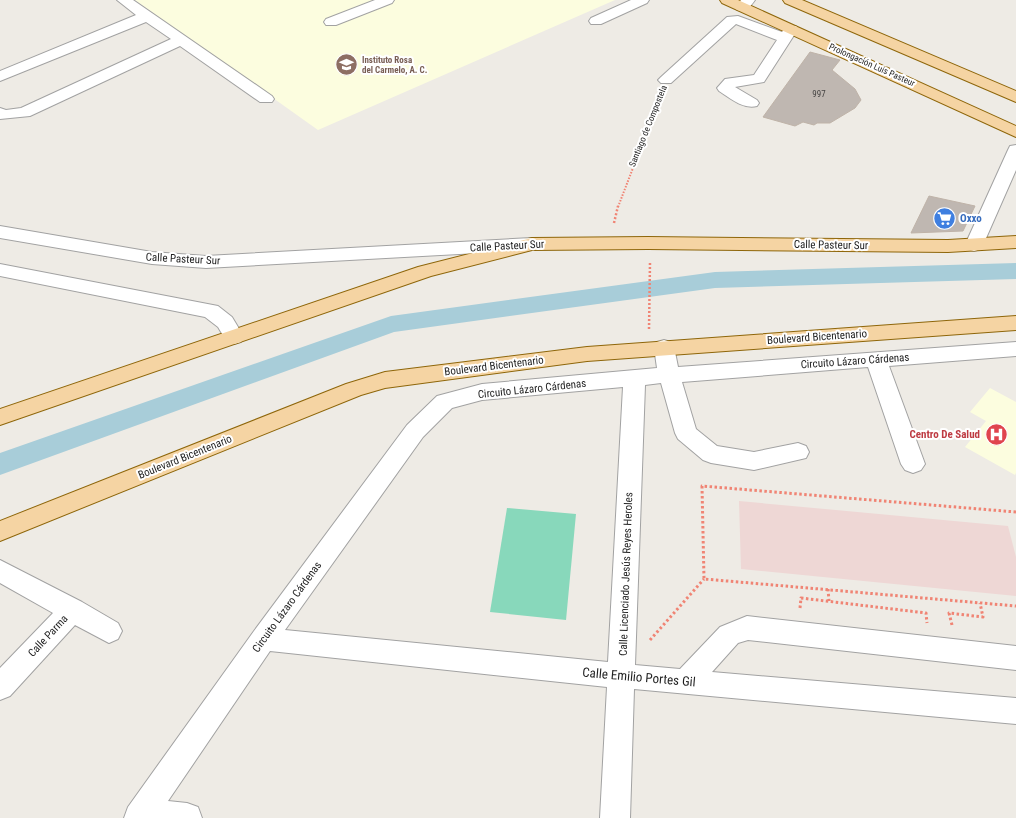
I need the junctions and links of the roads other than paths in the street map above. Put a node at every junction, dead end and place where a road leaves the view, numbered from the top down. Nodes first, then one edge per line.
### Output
1 (124, 0) edge
2 (387, 0) edge
3 (642, 0) edge
4 (727, 0) edge
5 (790, 0) edge
6 (745, 3) edge
7 (147, 16) junction
8 (596, 21) dead end
9 (331, 22) dead end
10 (788, 34) junction
11 (181, 40) junction
12 (0, 76) edge
13 (666, 80) road end
14 (978, 81) junction
15 (1016, 97) edge
16 (266, 99) dead end
17 (947, 99) junction
18 (751, 103) dead end
19 (0, 113) edge
20 (1016, 132) edge
21 (1016, 150) edge
22 (0, 232) edge
23 (1016, 242) edge
24 (532, 244) junction
25 (974, 245) junction
26 (0, 270) edge
27 (1016, 323) edge
28 (234, 337) junction
29 (1016, 337) edge
30 (664, 347) junction
31 (1016, 349) edge
32 (990, 351) junction
33 (876, 360) junction
34 (669, 375) junction
35 (634, 379) junction
36 (0, 417) edge
37 (798, 452) dead end
38 (913, 464) dead end
39 (0, 531) edge
40 (0, 571) edge
41 (73, 610) junction
42 (109, 631) dead end
43 (263, 639) junction
44 (1016, 658) edge
45 (622, 676) junction
46 (685, 682) junction
47 (0, 687) edge
48 (1016, 711) edge
49 (141, 815) edge
50 (187, 818) edge
51 (615, 818) edge

1 - 7 street
2 - 9 street
3 - 8 street
4 - 6 main road, Prolongación Luis Pasteur
5 - 14 main road
6 - 10 main road, Prolongación Luis Pasteur
7 - 11 street
7 - 12 street
10 - 13 street, Santiago de Compostela
10 - 17 main road, Prolongación Luis Pasteur
10 - 18 street
11 - 16 street
11 - 19 street
14 - 15 main road
14 - 17 main road
17 - 20 main road, Prolongación Luis Pasteur
21 - 25 street
22 - 24 street, Calle Pasteur Sur
23 - 25 main road, Calle Pasteur Sur
24 - 25 main road, Calle Pasteur Sur
24 - 28 main road
26 - 28 street
27 - 30 main road, Boulevard Bicentenario
28 - 36 main road
29 - 32 street
30 - 34 street
30 - 39 main road, Boulevard Bicentenario
31 - 32 street, Circuito Lázaro Cárdenas
32 - 33 street, Circuito Lázaro Cárdenas
33 - 34 street, Circuito Lázaro Cárdenas
33 - 38 street
34 - 35 street, Circuito Lázaro Cárdenas
34 - 37 street
35 - 43 street, Circuito Lázaro Cárdenas
35 - 45 street, Calle Licenciado Jesús Reyes Heroles
40 - 41 street, Calle Parma
41 - 42 street
41 - 47 street, Calle Parma
43 - 45 street, Calle Emilio Portes Gil
43 - 49 street, Circuito Lázaro Cárdenas
44 - 46 street
45 - 46 street, Calle Emilio Portes Gil
45 - 51 street, Calle Licenciado Jesús Reyes Heroles
46 - 48 street, Calle Emilio Portes Gil
49 - 50 street

